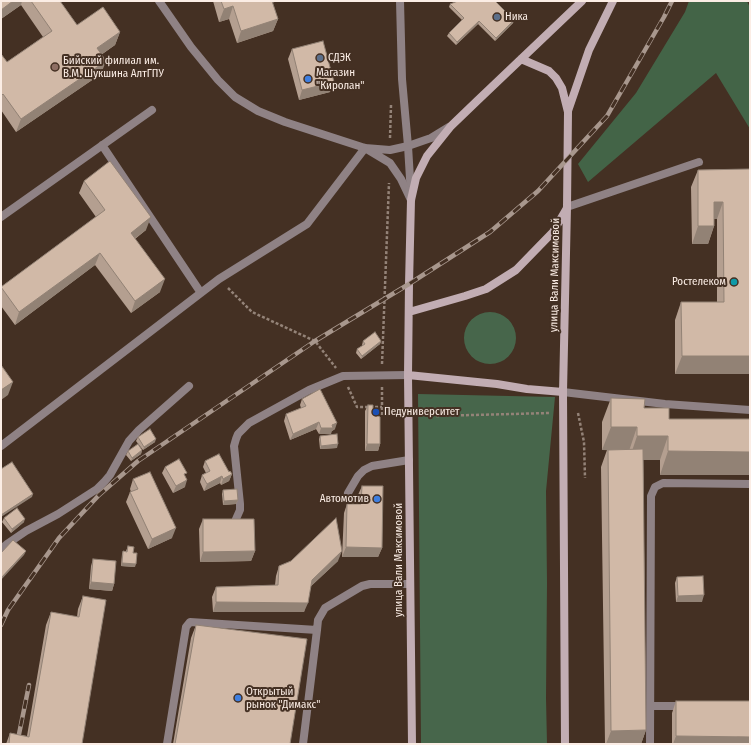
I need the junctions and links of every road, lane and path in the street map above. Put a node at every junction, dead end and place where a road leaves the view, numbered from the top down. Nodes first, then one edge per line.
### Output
1 (159, 1) edge
2 (400, 1) edge
3 (582, 1) edge
4 (613, 1) edge
5 (520, 59) junction
6 (391, 99) dead end
7 (152, 110) dead end
8 (568, 112) junction
9 (451, 126) junction
10 (102, 145) junction
11 (408, 146) junction
12 (364, 148) junction
13 (390, 150) junction
14 (700, 162) dead end
15 (390, 164) junction
16 (411, 200) junction
17 (567, 207) junction
18 (1, 217) edge
19 (219, 279) junction
20 (201, 293) junction
21 (409, 312) junction
22 (408, 375) junction
23 (343, 376) junction
24 (382, 376) junction
25 (189, 386) dead end
26 (564, 392) junction
27 (382, 407) junction
28 (750, 410) edge
29 (578, 413) dead end
30 (549, 414) dead end
31 (382, 416) dead end
32 (436, 416) dead end
33 (1, 446) edge
34 (409, 460) junction
35 (585, 478) dead end
36 (750, 484) edge
37 (348, 493) dead end
38 (236, 519) edge
39 (1, 549) edge
40 (410, 584) junction
41 (317, 630) junction
42 (651, 706) junction
43 (689, 706) edge
44 (167, 744) edge
45 (303, 744) edge
46 (412, 744) edge
47 (565, 744) edge
48 (650, 744) edge

1 - 12 street
2 - 11 street
3 - 5 main road, улица Вали Максимовой
4 - 8 main road, улица Вали Максимовой
5 - 8 main road, улица Вали Максимовой
5 - 9 main road, улица Вали Максимовой
6 - 13 path
7 - 10 street
8 - 17 main road, улица Вали Максимовой
9 - 11 street
9 - 16 main road, улица Вали Максимовой
10 - 18 street
10 - 20 street
11 - 13 street
11 - 16 street
12 - 13 street
12 - 15 street
12 - 19 street
14 - 17 street
15 - 16 street
15 - 24 path
16 - 21 main road, улица Вали Максимовой
17 - 21 main road, улица Вали Максимовой
17 - 26 main road, улица Вали Максимовой
19 - 20 street
19 - 23 path
20 - 33 street
21 - 22 main road, улица Вали Максимовой
22 - 24 street
22 - 26 main road
22 - 34 main road, улица Вали Максимовой
23 - 24 street
23 - 27 path
23 - 38 street
24 - 27 path
25 - 39 street
26 - 28 street
26 - 47 main road, улица Вали Максимовой
27 - 31 path
29 - 35 path
30 - 32 path
34 - 37 street
34 - 40 main road, улица Вали Максимовой
36 - 42 street
40 - 41 street
40 - 46 main road, улица Вали Максимовой
41 - 44 street
41 - 45 street
42 - 43 street
42 - 48 street

